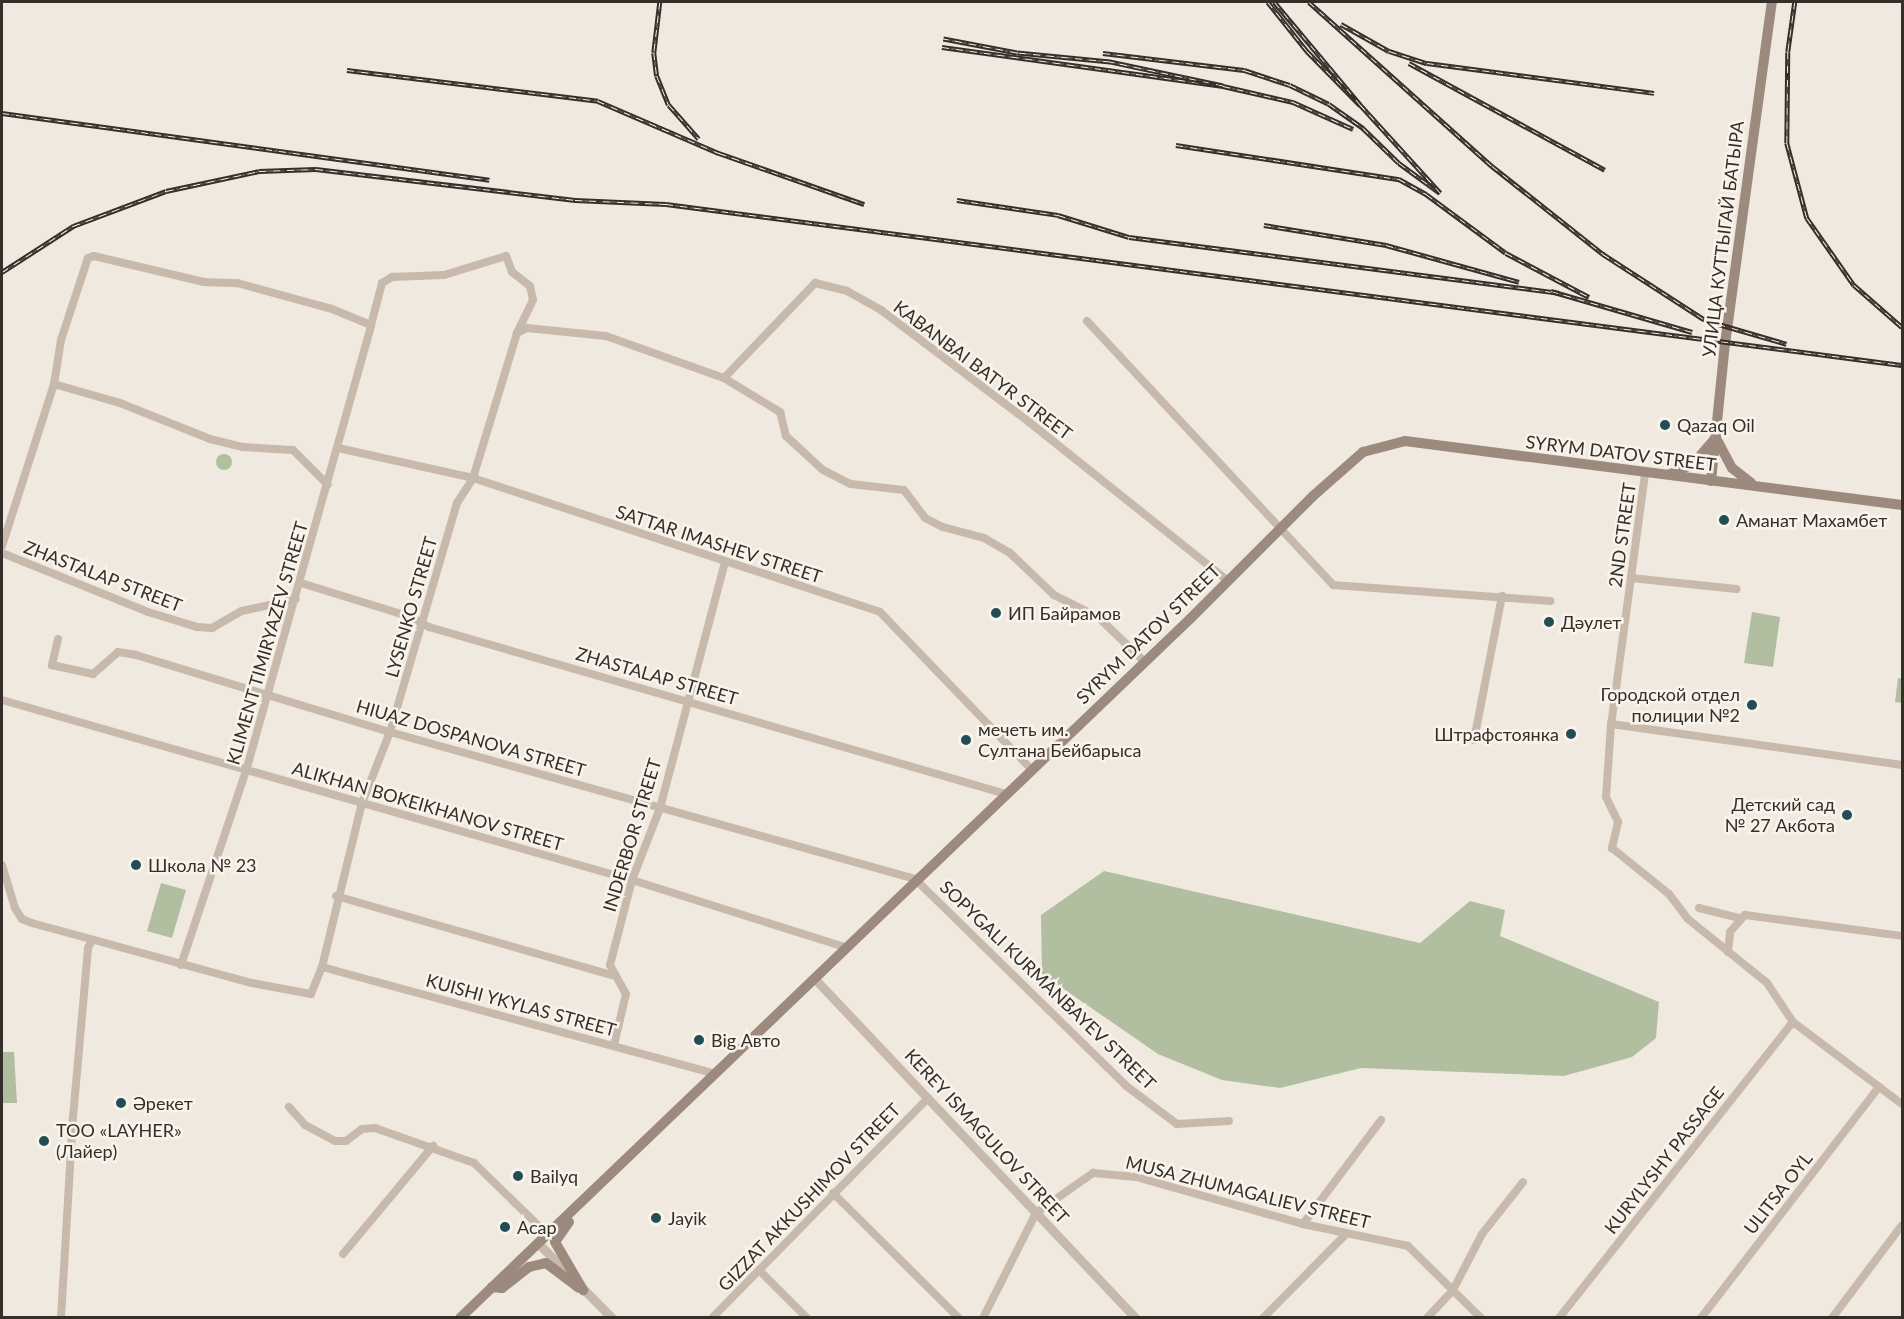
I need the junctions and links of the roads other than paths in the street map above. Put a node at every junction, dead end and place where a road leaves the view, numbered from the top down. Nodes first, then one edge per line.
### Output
1 (1772, 2) edge
2 (1087, 321) dead end
3 (371, 325) junction
4 (517, 333) junction
5 (724, 378) junction
6 (54, 384) junction
7 (1716, 438) junction
8 (338, 448) junction
9 (1646, 474) junction
10 (1665, 476) junction
11 (473, 478) junction
12 (1711, 481) junction
13 (328, 485) junction
14 (1754, 485) junction
15 (1902, 504) edge
16 (1280, 529) junction
17 (2, 546) edge
18 (2, 553) edge
19 (725, 562) junction
20 (1631, 578) junction
21 (1227, 580) junction
22 (301, 583) junction
23 (1736, 589) dead end
24 (1502, 597) junction
25 (296, 599) junction
26 (1550, 601) dead end
27 (421, 623) junction
28 (58, 639) dead end
29 (1145, 662) junction
30 (267, 692) junction
31 (2, 700) edge
32 (687, 700) junction
33 (1611, 724) junction
34 (390, 732) junction
35 (1474, 740) dead end
36 (1902, 765) edge
37 (1031, 770) junction
38 (246, 771) junction
39 (1006, 794) junction
40 (362, 802) junction
41 (660, 808) junction
42 (2, 865) edge
43 (632, 879) junction
44 (915, 879) junction
45 (336, 896) junction
46 (1699, 908) dead end
47 (1739, 918) junction
48 (1902, 936) edge
49 (92, 940) junction
50 (845, 947) junction
51 (1728, 952) junction
52 (181, 965) junction
53 (322, 967) junction
54 (612, 975) junction
55 (814, 978) junction
56 (1793, 1022) junction
57 (614, 1045) junction
58 (712, 1073) junction
59 (1879, 1087) junction
60 (928, 1098) junction
61 (1902, 1104) edge
62 (289, 1107) dead end
63 (1229, 1120) dead end
64 (1381, 1120) dead end
65 (433, 1146) junction
66 (1523, 1182) dead end
67 (833, 1193) junction
68 (586, 1195) junction
69 (1036, 1213) junction
70 (1303, 1224) junction
71 (1902, 1225) edge
72 (547, 1234) junction
73 (1346, 1234) junction
74 (538, 1243) junction
75 (343, 1254) dead end
76 (759, 1270) junction
77 (492, 1287) junction
78 (583, 1290) junction
79 (1453, 1290) junction
80 (61, 1317) edge
81 (460, 1317) edge
82 (612, 1317) edge
83 (712, 1317) edge
84 (807, 1317) edge
85 (959, 1317) edge
86 (983, 1317) edge
87 (1136, 1317) edge
88 (1263, 1317) edge
89 (1427, 1317) edge
90 (1481, 1317) edge
91 (1559, 1317) edge
92 (1701, 1317) edge
93 (1832, 1317) edge

1 - 7 main road, УЛИЦА КУТТЫГАЙ БАТЫРА
2 - 16 street
3 - 4 street
3 - 6 street
3 - 8 street, KLIMENT TIMIRYAZEV STREET
4 - 5 street
4 - 11 street, LYSENKO STREET
5 - 21 street, KABANBAI BATYR STREET
5 - 29 street
6 - 13 street
6 - 17 street
7 - 10 main road
7 - 12 main road, УЛИЦА КУТТЫГАЙ БАТЫРА
7 - 14 main road
8 - 11 street, SATTAR IMASHEV STREET
8 - 13 street, KLIMENT TIMIRYAZEV STREET
9 - 10 main road, SYRYM DATOV STREET
9 - 16 main road, SYRYM DATOV STREET
9 - 20 street, 2ND STREET
10 - 12 main road, SYRYM DATOV STREET
11 - 19 street, SATTAR IMASHEV STREET
11 - 27 street, LYSENKO STREET
12 - 14 main road, SYRYM DATOV STREET
13 - 22 street, KLIMENT TIMIRYAZEV STREET
14 - 15 main road, SYRYM DATOV STREET
16 - 21 main road, SYRYM DATOV STREET
16 - 24 street
18 - 25 street, ZHASTALAP STREET
19 - 32 street, INDERBOR STREET
19 - 37 street, SATTAR IMASHEV STREET
20 - 23 street
20 - 33 street, 2ND STREET
21 - 29 main road, SYRYM DATOV STREET
22 - 25 street, KLIMENT TIMIRYAZEV STREET
22 - 27 street, ZHASTALAP STREET
24 - 26 street
24 - 35 street
25 - 30 street, KLIMENT TIMIRYAZEV STREET
27 - 32 street, ZHASTALAP STREET
27 - 34 street, LYSENKO STREET
28 - 30 street, HIUAZ DOSPANOVA STREET
29 - 37 main road, SYRYM DATOV STREET
30 - 34 street, HIUAZ DOSPANOVA STREET
30 - 38 street, KLIMENT TIMIRYAZEV STREET
31 - 38 street, ALIKHAN BOKEIKHANOV STREET
32 - 39 street, ZHASTALAP STREET
32 - 41 street, INDERBOR STREET
33 - 36 street
33 - 51 street, 2ND STREET
34 - 40 street, LYSENKO STREET
34 - 41 street, HIUAZ DOSPANOVA STREET
37 - 39 main road, SYRYM DATOV STREET
38 - 40 street, ALIKHAN BOKEIKHANOV STREET
38 - 52 street, KLIMENT TIMIRYAZEV STREET
39 - 44 main road, SYRYM DATOV STREET
40 - 43 street, ALIKHAN BOKEIKHANOV STREET
40 - 45 street, LYSENKO STREET
41 - 43 street, INDERBOR STREET
41 - 44 street, HIUAZ DOSPANOVA STREET
42 - 49 street
43 - 50 street, ALIKHAN BOKEIKHANOV STREET
43 - 54 street, INDERBOR STREET
44 - 50 main road, SYRYM DATOV STREET
44 - 63 street, SOPYGALI KURMANBAYEV STREET
45 - 53 street, LYSENKO STREET
45 - 54 street
46 - 47 street
47 - 48 street
47 - 51 street
49 - 52 street
49 - 80 street
50 - 55 main road, SYRYM DATOV STREET
51 - 56 street
52 - 53 street, LYSENKO STREET
53 - 57 street, KUISHI YKYLAS STREET
54 - 57 street
55 - 58 main road, SYRYM DATOV STREET
55 - 60 street, KEREY ISMAGULOV STREET
56 - 59 street
56 - 91 street, KURYLYSHY PASSAGE
57 - 58 street, KUISHI YKYLAS STREET
58 - 68 main road, SYRYM DATOV STREET
59 - 61 street
59 - 92 street, ULITSA OYL
60 - 67 street, GIZZAT AKKUSHIMOV STREET
60 - 69 street, KEREY ISMAGULOV STREET
62 - 65 street
64 - 70 street
65 - 72 street
65 - 75 street
66 - 79 street
67 - 76 street, GIZZAT AKKUSHIMOV STREET
67 - 85 street
68 - 72 main road, SYRYM DATOV STREET
68 - 78 main road
69 - 70 street, MUSA ZHUMAGALIEV STREET
69 - 86 street, MUSA ZHUMAGALIEV STREET
69 - 87 street, KEREY ISMAGULOV STREET
70 - 73 street, MUSA ZHUMAGALIEV STREET
71 - 93 street
72 - 74 main road, SYRYM DATOV STREET
73 - 79 street, MUSA ZHUMAGALIEV STREET
73 - 88 street
74 - 77 main road, SYRYM DATOV STREET
74 - 78 street
76 - 83 street, GIZZAT AKKUSHIMOV STREET
76 - 84 street
77 - 78 main road
77 - 81 main road, SYRYM DATOV STREET
78 - 82 street
79 - 89 street
79 - 90 street, MUSA ZHUMAGALIEV STREET

